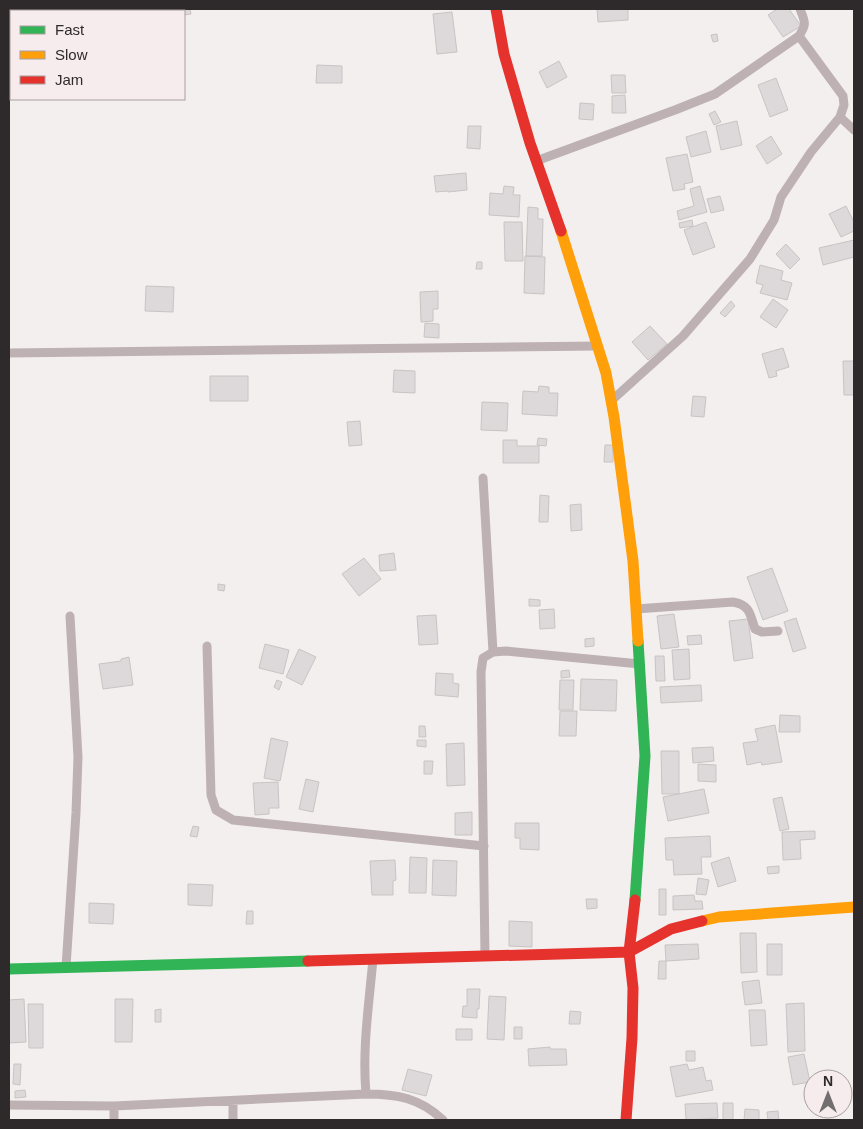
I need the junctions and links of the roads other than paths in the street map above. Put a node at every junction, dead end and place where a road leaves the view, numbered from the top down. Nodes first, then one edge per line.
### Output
1 (496, 9) edge
2 (800, 9) edge
3 (799, 36) junction
4 (840, 117) junction
5 (854, 130) edge
6 (536, 160) junction
7 (598, 346) junction
8 (9, 353) edge
9 (611, 402) junction
10 (483, 478) dead end
11 (636, 610) junction
12 (70, 616) dead end
13 (778, 631) dead end
14 (207, 646) dead end
15 (493, 652) junction
16 (640, 664) junction
17 (484, 846) junction
18 (854, 907) edge
19 (629, 952) junction
20 (485, 956) junction
21 (373, 959) junction
22 (66, 968) junction
23 (9, 969) edge
24 (366, 1094) junction
25 (233, 1101) junction
26 (9, 1105) edge
27 (114, 1106) junction
28 (114, 1120) edge
29 (233, 1120) edge
30 (443, 1120) edge
31 (626, 1120) edge

1 - 6 street
2 - 3 street
3 - 4 street
3 - 6 street
4 - 5 street
4 - 9 street
6 - 7 street
7 - 8 street
7 - 9 street
9 - 11 street
10 - 15 street
11 - 13 street
11 - 16 street
12 - 22 street
14 - 17 street
15 - 16 street
15 - 17 street
16 - 19 street
17 - 20 street
18 - 19 street
19 - 20 street
19 - 31 street
20 - 21 street
21 - 22 street
21 - 24 street
22 - 23 street
24 - 25 street
24 - 30 street
25 - 27 street
25 - 29 street
26 - 27 street
27 - 28 street

